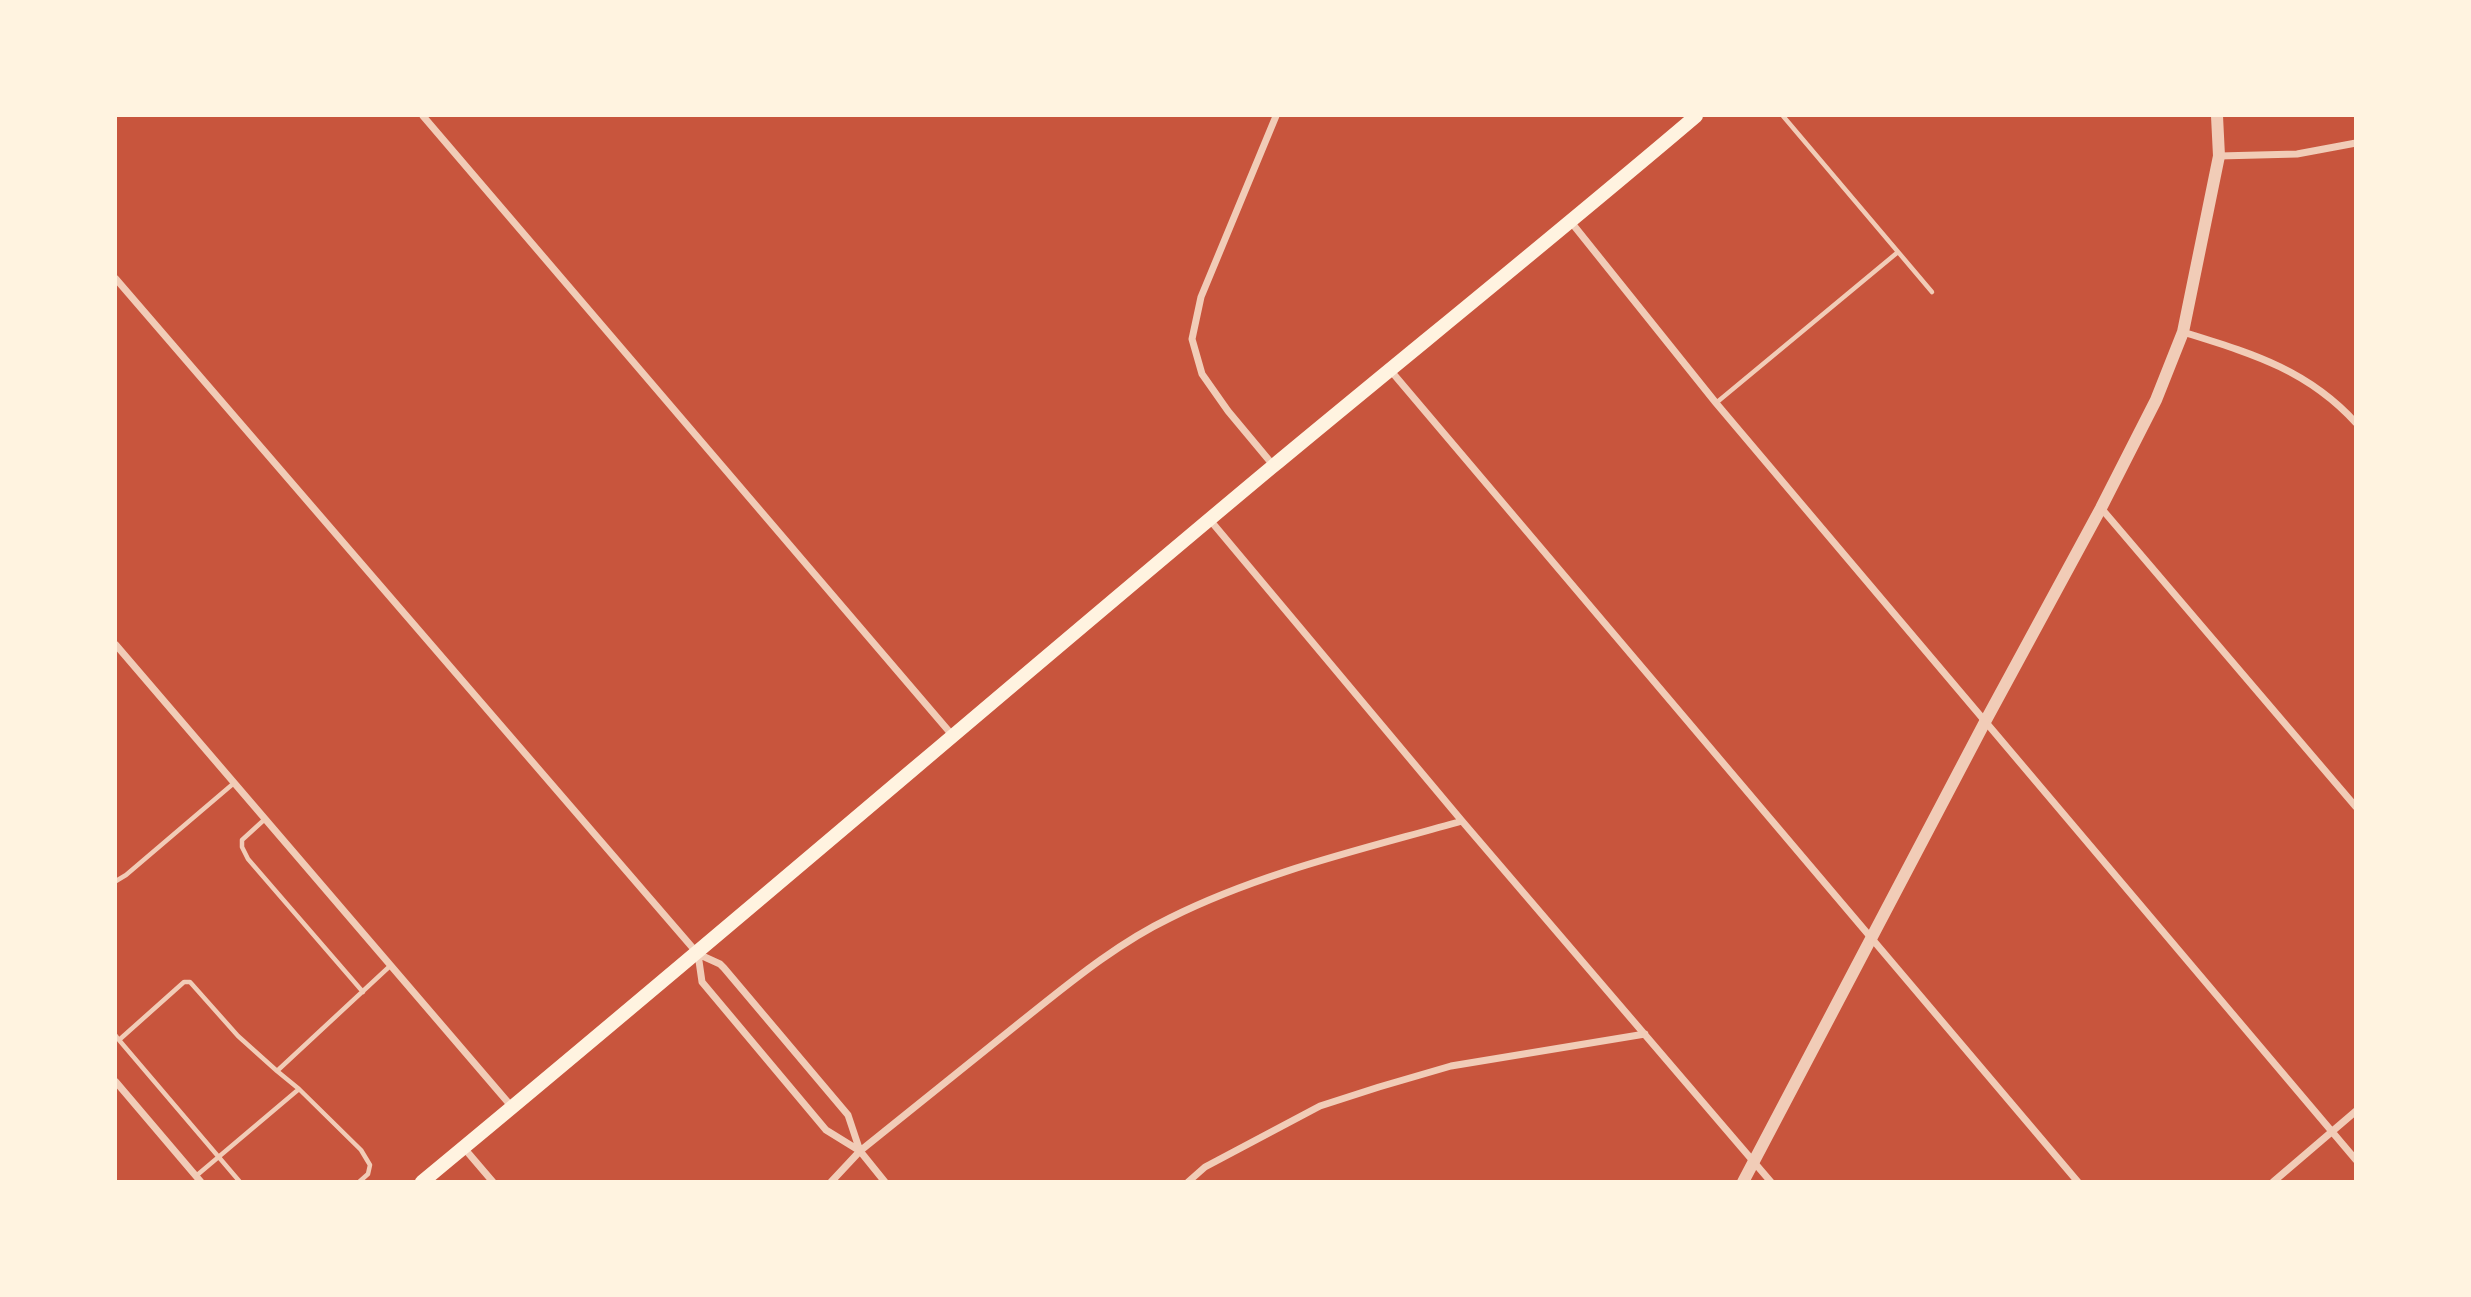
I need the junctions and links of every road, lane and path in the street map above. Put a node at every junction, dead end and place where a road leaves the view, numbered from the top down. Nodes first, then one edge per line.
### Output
1 (423, 116) edge
2 (1276, 116) edge
3 (1696, 116) edge
4 (1783, 116) edge
5 (2217, 116) edge
6 (2356, 143) edge
7 (2219, 156) junction
8 (1571, 222) junction
9 (1898, 252) junction
10 (116, 279) edge
11 (1932, 292) dead end
12 (2183, 332) junction
13 (1391, 371) junction
14 (1716, 403) junction
15 (2356, 423) edge
16 (1274, 466) junction
17 (2101, 508) junction
18 (1210, 520) junction
19 (116, 645) edge
20 (1986, 720) junction
21 (953, 736) junction
22 (234, 783) junction
23 (2356, 807) edge
24 (265, 819) junction
25 (1462, 821) junction
26 (116, 881) edge
27 (1872, 939) junction
28 (698, 954) junction
29 (390, 965) junction
30 (363, 992) junction
31 (1645, 1034) junction
32 (117, 1038) edge
33 (277, 1071) junction
34 (116, 1082) edge
35 (299, 1089) junction
36 (513, 1108) junction
37 (2356, 1111) edge
38 (2331, 1132) junction
39 (464, 1147) junction
40 (860, 1151) junction
41 (219, 1156) junction
42 (2356, 1160) edge
43 (1755, 1162) junction
44 (199, 1179) edge
45 (240, 1181) edge
46 (359, 1181) edge
47 (422, 1181) edge
48 (493, 1181) edge
49 (831, 1181) edge
50 (885, 1181) edge
51 (1188, 1181) edge
52 (1743, 1181) edge
53 (1771, 1181) edge
54 (2078, 1181) edge
55 (2273, 1181) edge

1 - 21 street
2 - 16 street
3 - 8 main road
4 - 9 lane
5 - 7 street
6 - 7 street
7 - 12 street
8 - 13 main road
8 - 14 street
9 - 11 lane
9 - 14 lane
10 - 28 street
12 - 15 street
12 - 17 street
13 - 16 main road
13 - 27 street
14 - 20 street
16 - 18 main road
17 - 20 street
17 - 23 street
18 - 21 main road
18 - 25 street
19 - 22 street
20 - 27 street
20 - 38 street
21 - 28 main road
22 - 24 street
22 - 26 lane
24 - 29 street
24 - 30 lane
25 - 31 street
25 - 40 street
27 - 43 street
27 - 54 street
28 - 36 main road
28 - 40 street
28 - 40 street
29 - 30 lane
29 - 36 street
30 - 33 lane
31 - 43 street
31 - 51 street
32 - 33 lane
32 - 41 lane
33 - 35 lane
34 - 44 street
35 - 41 lane
35 - 46 lane
36 - 39 main road
37 - 38 street
38 - 42 street
38 - 55 street
39 - 47 main road
39 - 48 street
40 - 49 street
40 - 50 street
41 - 44 lane
41 - 45 lane
43 - 52 street
43 - 53 street

